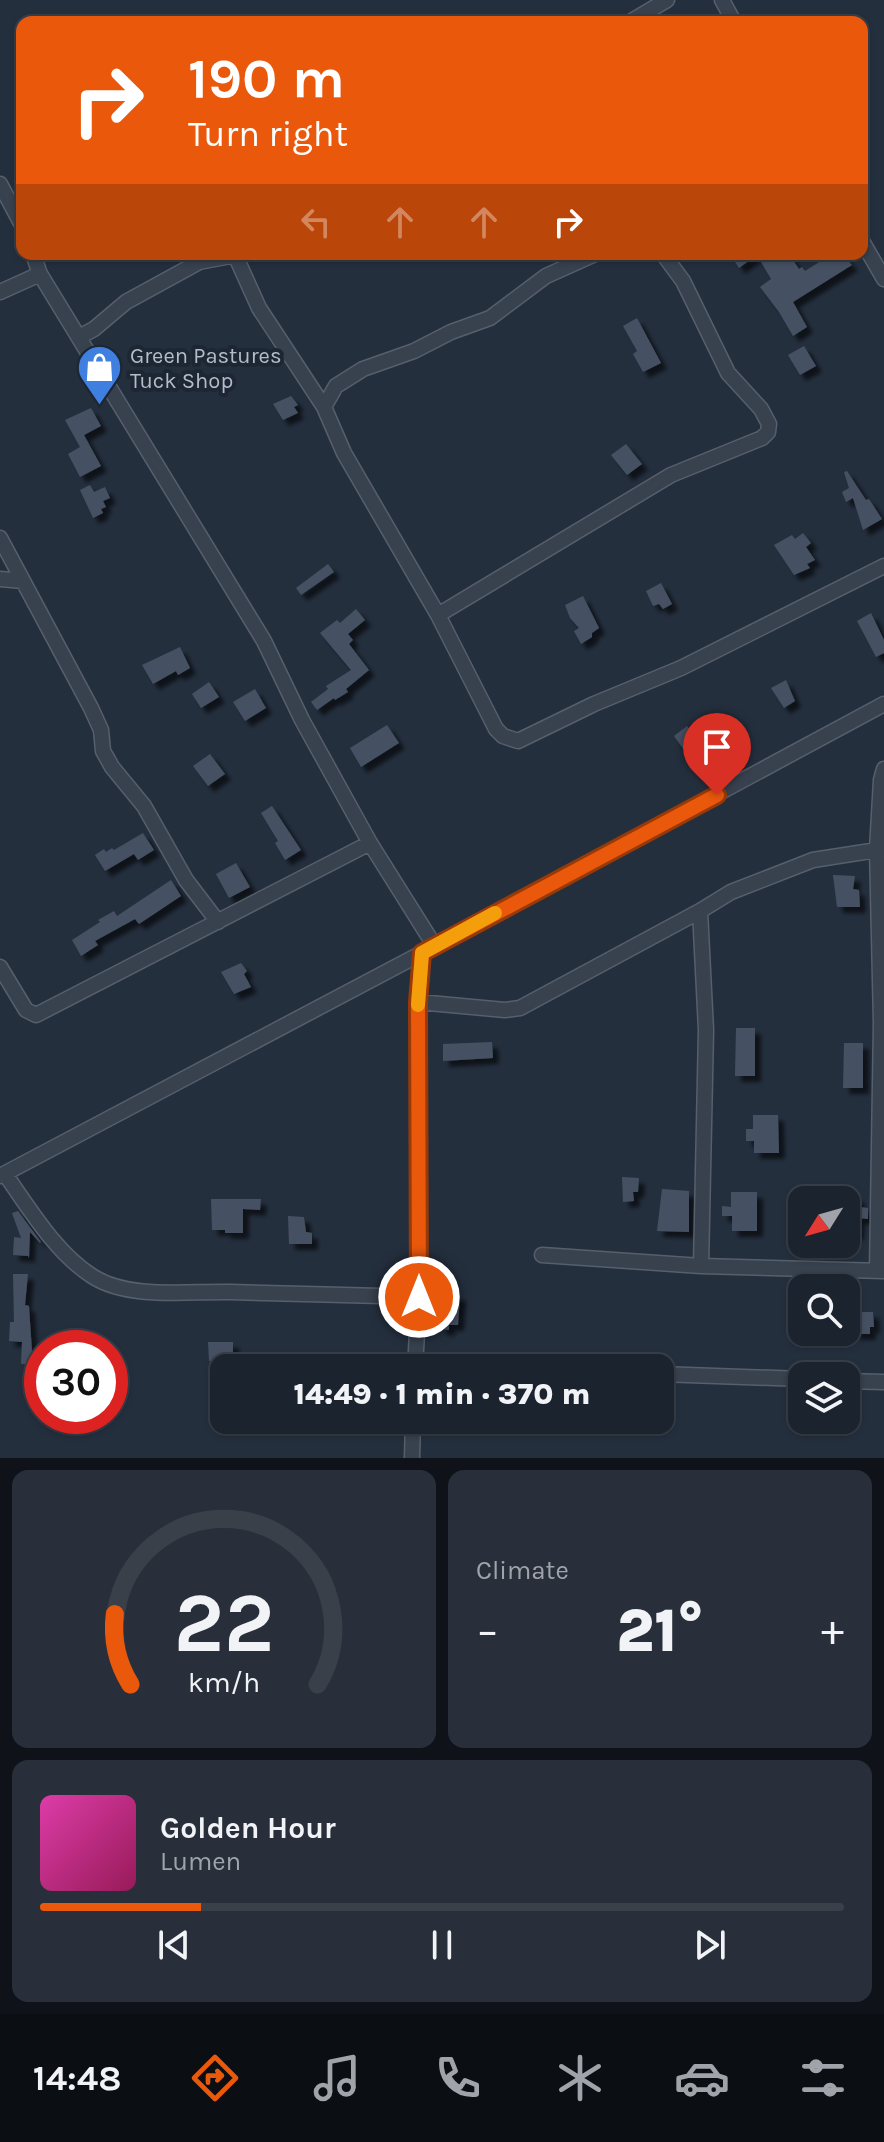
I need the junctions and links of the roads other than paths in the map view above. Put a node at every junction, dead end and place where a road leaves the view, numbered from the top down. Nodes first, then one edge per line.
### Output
1 (667, 0) edge
2 (640, 16) edge
3 (0, 184) edge
4 (16, 214) edge
5 (868, 250) edge
6 (35, 260) edge
7 (210, 260) edge
8 (241, 260) edge
9 (582, 260) edge
10 (667, 260) edge
11 (40, 274) junction
12 (883, 274) edge
13 (0, 292) edge
14 (79, 337) junction
15 (324, 407) junction
16 (0, 538) edge
17 (884, 566) edge
18 (0, 579) edge
19 (23, 581) junction
20 (438, 615) junction
21 (884, 704) edge
22 (884, 769) edge
23 (370, 843) junction
24 (881, 849) edge
25 (700, 911) junction
26 (218, 922) junction
27 (428, 949) junction
28 (0, 967) edge
29 (418, 1002) junction
30 (883, 1023) edge
31 (3, 1175) edge
32 (542, 1255) dead end
33 (701, 1266) junction
34 (881, 1271) edge
35 (419, 1297) junction
36 (416, 1354) edge
37 (674, 1374) edge
38 (788, 1379) edge
39 (860, 1381) edge
40 (884, 1382) edge
41 (413, 1434) edge
42 (412, 1458) edge

1 - 2 street
3 - 4 street
5 - 12 street
6 - 11 street
7 - 14 street
8 - 15 street
9 - 15 street
10 - 20 street
11 - 13 street
11 - 14 street
14 - 23 street
15 - 20 street
16 - 19 street
17 - 20 street
18 - 19 street
19 - 26 street
21 - 27 street
22 - 24 street
23 - 26 street
23 - 27 street
24 - 25 street
24 - 30 street
25 - 29 street
25 - 33 street
26 - 28 street
27 - 29 street
27 - 31 street
29 - 35 street
30 - 34 street
31 - 35 street
32 - 33 street
33 - 34 street
35 - 36 street
37 - 38 street
39 - 40 street
41 - 42 street

